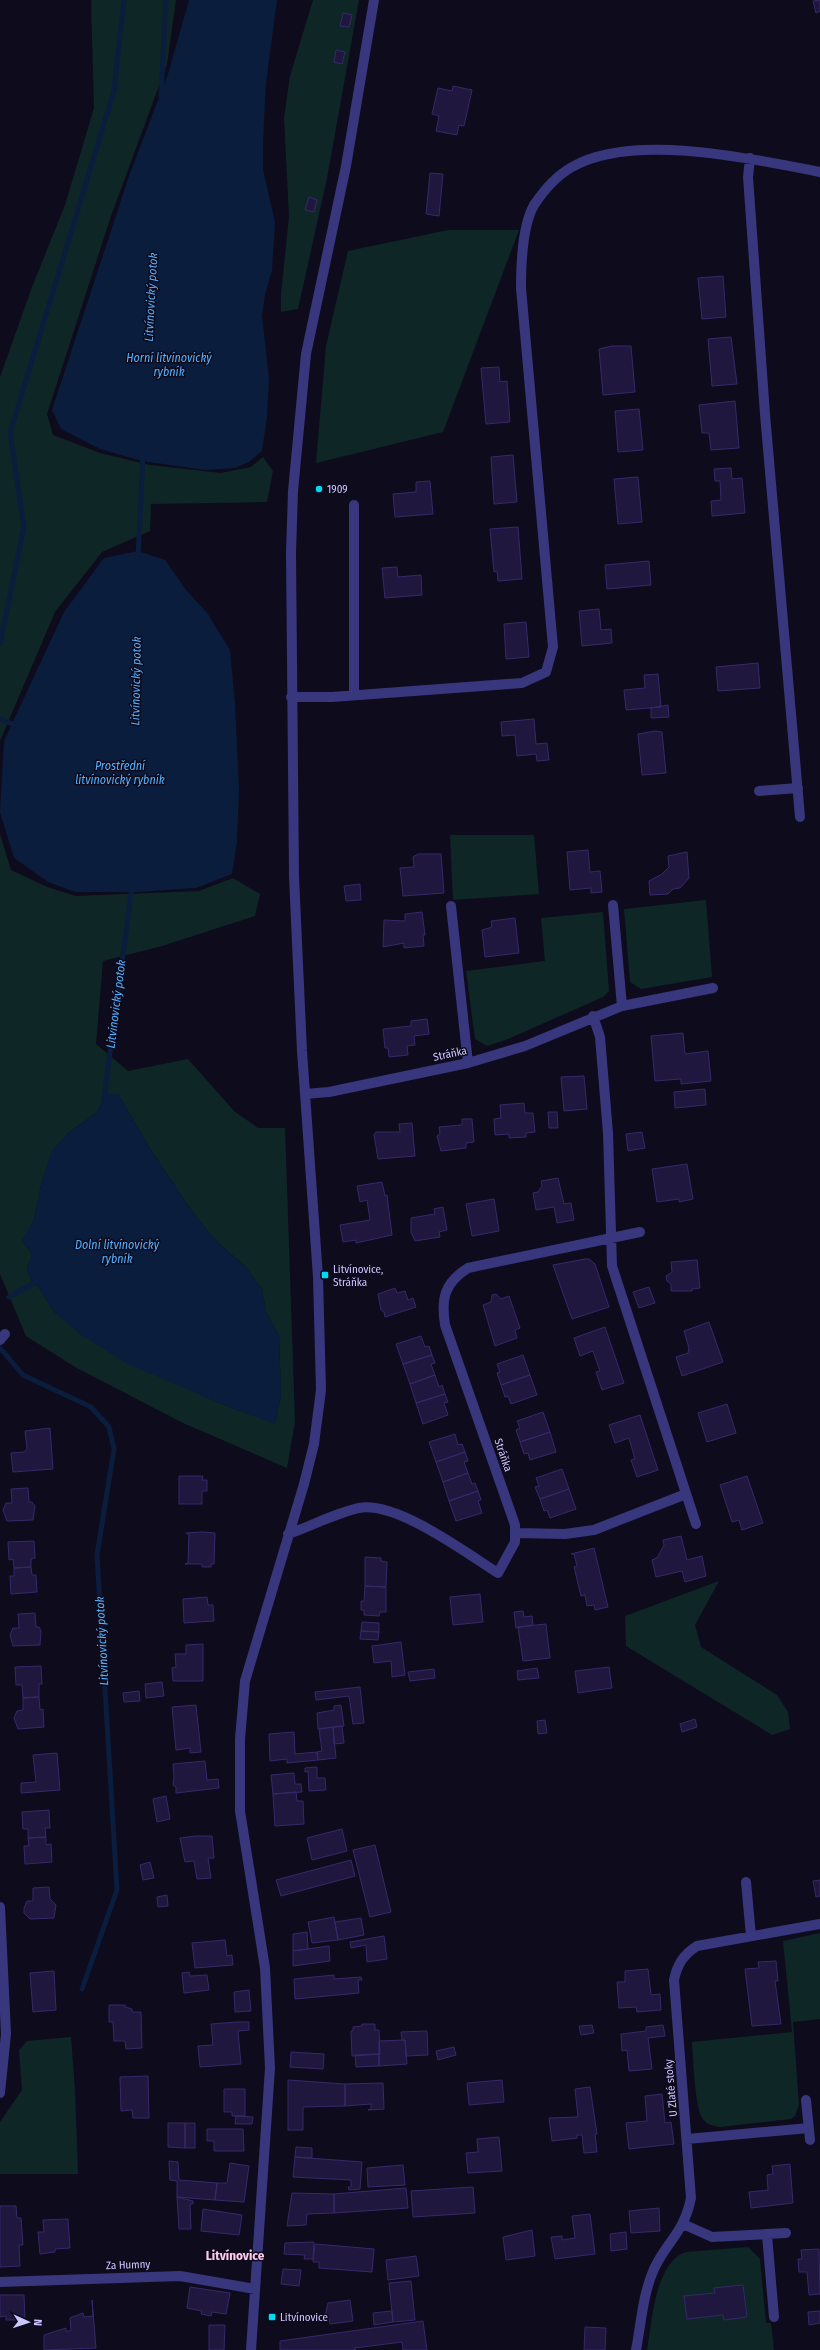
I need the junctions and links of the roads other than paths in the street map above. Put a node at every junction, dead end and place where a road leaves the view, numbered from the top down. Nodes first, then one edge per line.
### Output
1 (374, 0) edge
2 (750, 158) junction
3 (820, 172) edge
4 (354, 505) dead end
5 (354, 695) junction
6 (291, 697) junction
7 (798, 788) junction
8 (759, 791) dead end
9 (800, 817) dead end
10 (613, 905) dead end
11 (451, 906) dead end
12 (713, 988) dead end
13 (622, 1006) junction
14 (593, 1016) junction
15 (468, 1063) junction
16 (305, 1094) junction
17 (640, 1232) dead end
18 (610, 1238) junction
19 (686, 1494) junction
20 (696, 1524) dead end
21 (516, 1533) junction
22 (288, 1534) junction
23 (746, 1882) dead end
24 (0, 1907) edge
25 (820, 1924) edge
26 (751, 1936) junction
27 (0, 2093) edge
28 (806, 2100) dead end
29 (809, 2128) junction
30 (687, 2139) junction
31 (810, 2140) dead end
32 (683, 2224) junction
33 (786, 2233) dead end
34 (767, 2235) junction
35 (0, 2282) edge
36 (255, 2289) junction
37 (774, 2317) dead end
38 (251, 2350) edge
39 (636, 2350) edge

1 - 6 street
2 - 3 street
2 - 5 street
2 - 7 street
4 - 5 street
5 - 6 street
6 - 16 street
7 - 8 street
7 - 9 street
10 - 13 street
11 - 15 street
12 - 13 street, Stráňka
13 - 14 street, Stráňka
14 - 15 street, Stráňka
14 - 18 street
15 - 16 street, Stráňka
16 - 22 street
17 - 18 street, Stráňka
18 - 19 street
18 - 21 street, Stráňka
19 - 20 street
19 - 21 street
21 - 22 street
22 - 36 street
23 - 26 street
24 - 27 street
25 - 26 street, U Zlaté stoky
26 - 30 street, U Zlaté stoky
28 - 29 street
29 - 30 street
29 - 31 street
30 - 32 street, U Zlaté stoky
32 - 34 street
32 - 39 street, U Zlaté stoky
33 - 34 street
34 - 37 street
35 - 36 street, Za Humny
36 - 38 street

